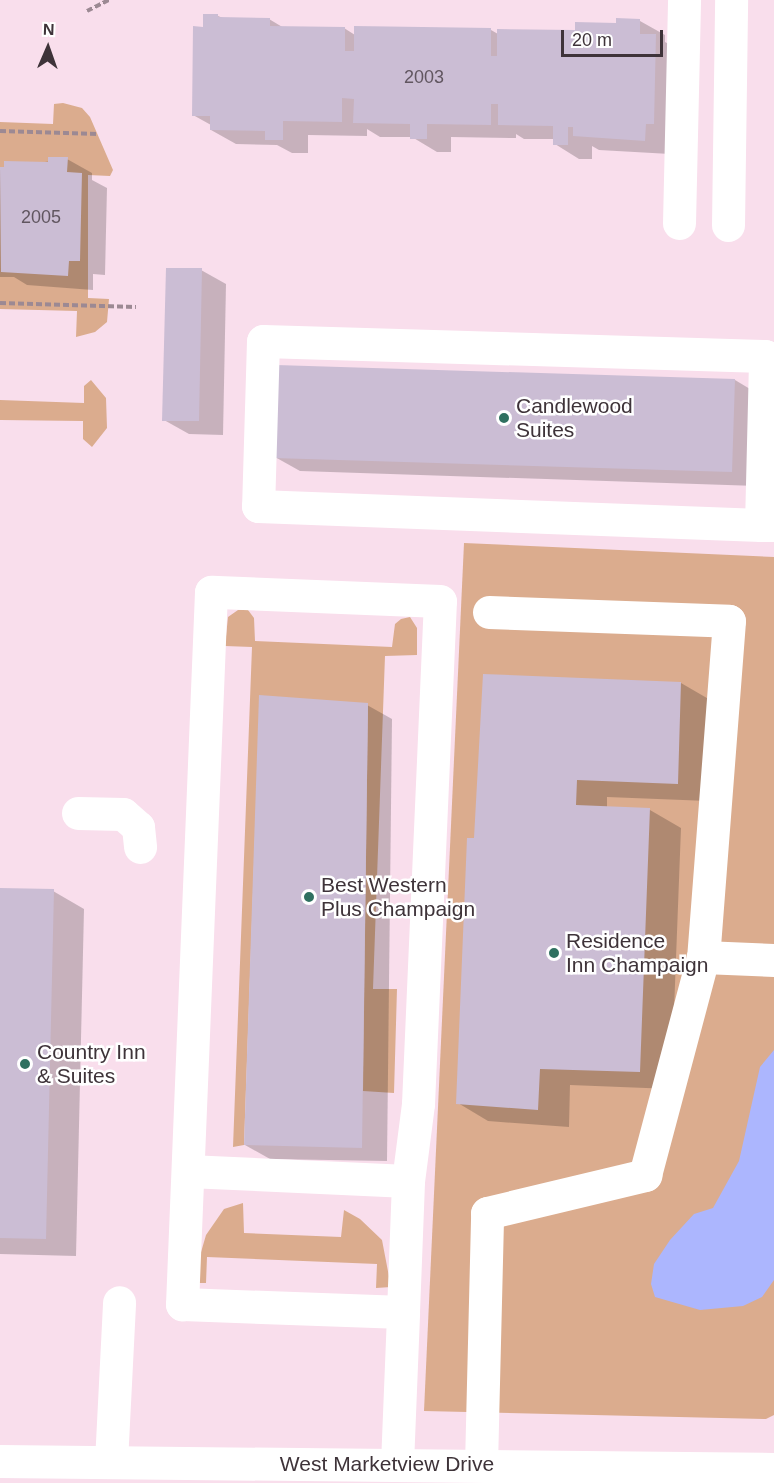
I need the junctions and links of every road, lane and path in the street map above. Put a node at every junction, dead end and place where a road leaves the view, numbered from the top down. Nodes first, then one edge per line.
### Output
1 (109, 0) edge
2 (684, 0) edge
3 (731, 0) edge
4 (87, 11) dead end
5 (0, 131) edge
6 (98, 134) dead end
7 (679, 223) dead end
8 (728, 225) dead end
9 (0, 303) edge
10 (136, 307) dead end
11 (767, 525) edge
12 (489, 612) dead end
13 (78, 813) dead end
14 (140, 847) dead end
15 (703, 957) junction
16 (774, 960) edge
17 (188, 1171) junction
18 (408, 1181) junction
19 (119, 1302) dead end
20 (403, 1312) junction
21 (0, 1461) edge
22 (111, 1462) junction
23 (397, 1464) junction
24 (481, 1465) junction
25 (774, 1469) edge

1 - 4 path
2 - 7 main road
3 - 8 main road
5 - 6 path
9 - 10 path
11 - 11 main road
12 - 15 main road
13 - 14 main road
15 - 16 main road
15 - 24 main road
17 - 18 main road
17 - 18 main road
17 - 20 main road
18 - 20 main road
19 - 22 main road
20 - 23 main road
21 - 22 main road, West Marketview Drive
22 - 23 main road, West Marketview Drive
23 - 24 main road, West Marketview Drive
24 - 25 main road, West Marketview Drive

